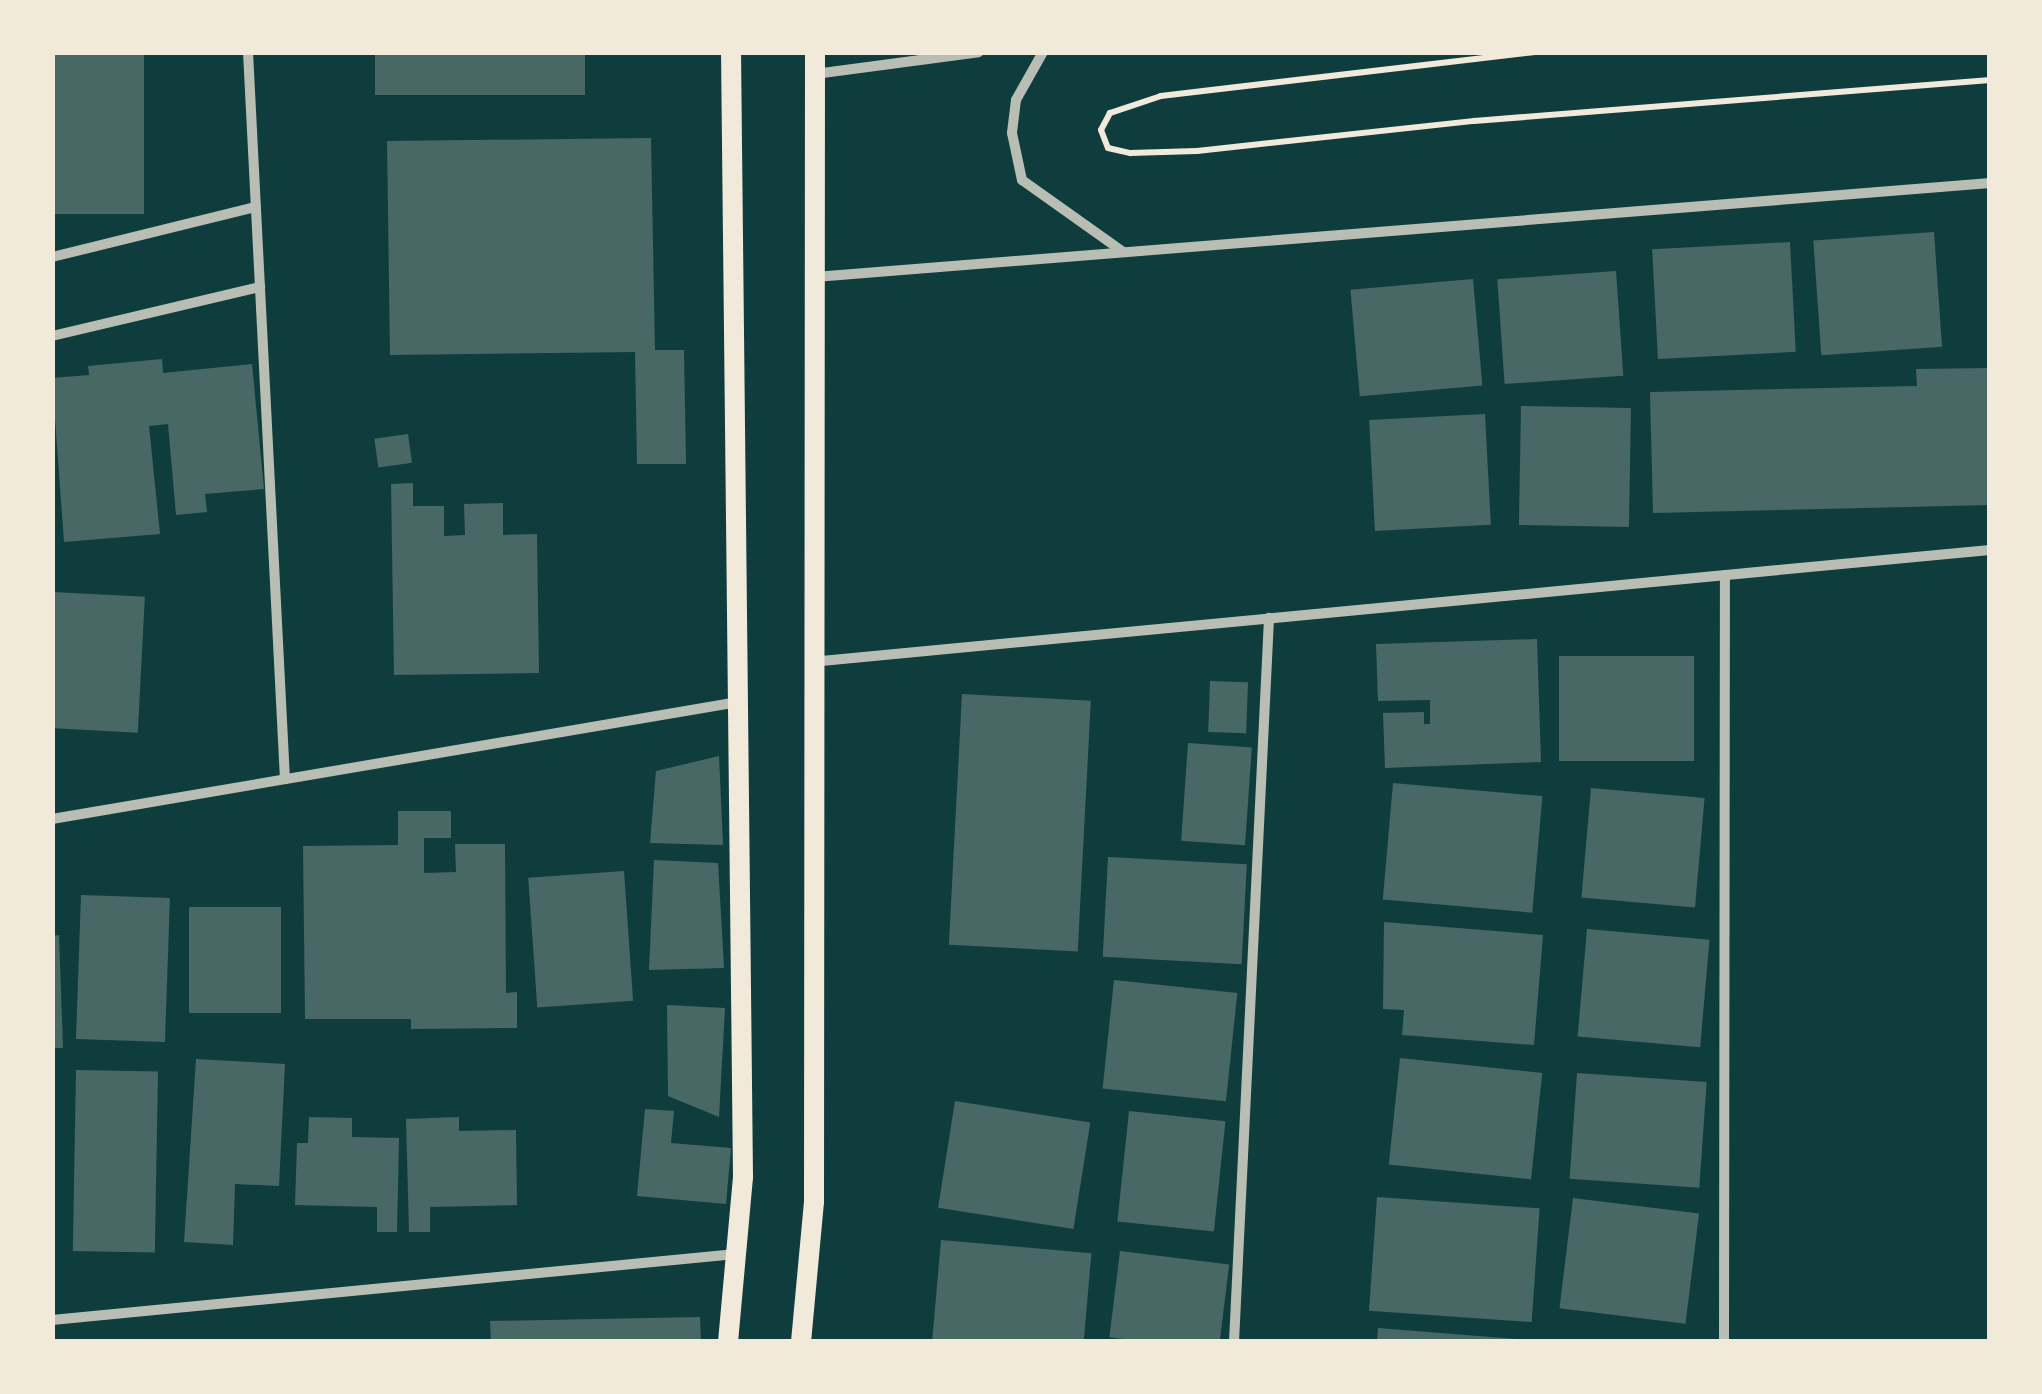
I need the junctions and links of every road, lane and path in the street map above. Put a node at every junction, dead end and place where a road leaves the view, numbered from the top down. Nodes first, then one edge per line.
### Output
1 (248, 52) edge
2 (731, 52) edge
3 (979, 52) edge
4 (1043, 52) edge
5 (1535, 52) edge
6 (815, 63) edge
7 (1990, 80) edge
8 (1990, 182) edge
9 (256, 207) junction
10 (1124, 252) junction
11 (52, 257) edge
12 (814, 277) junction
13 (260, 287) junction
14 (52, 336) edge
15 (1990, 550) edge
16 (1725, 576) junction
17 (1269, 618) junction
18 (810, 662) junction
19 (738, 702) junction
20 (285, 779) junction
21 (52, 818) edge
22 (736, 1254) junction
23 (52, 1320) edge
24 (728, 1342) edge
25 (801, 1342) edge
26 (1234, 1342) edge
27 (1724, 1342) edge

1 - 9 street
2 - 19 main road
3 - 6 street
4 - 10 street
5 - 7 path
6 - 12 main road
8 - 10 street
9 - 11 street
9 - 13 street
10 - 12 street
12 - 18 main road
13 - 14 street
13 - 20 street
15 - 16 street
16 - 17 street
16 - 27 street
17 - 18 street
17 - 26 street
18 - 25 main road
19 - 20 street
19 - 22 main road
20 - 21 street
22 - 23 street
22 - 24 main road

